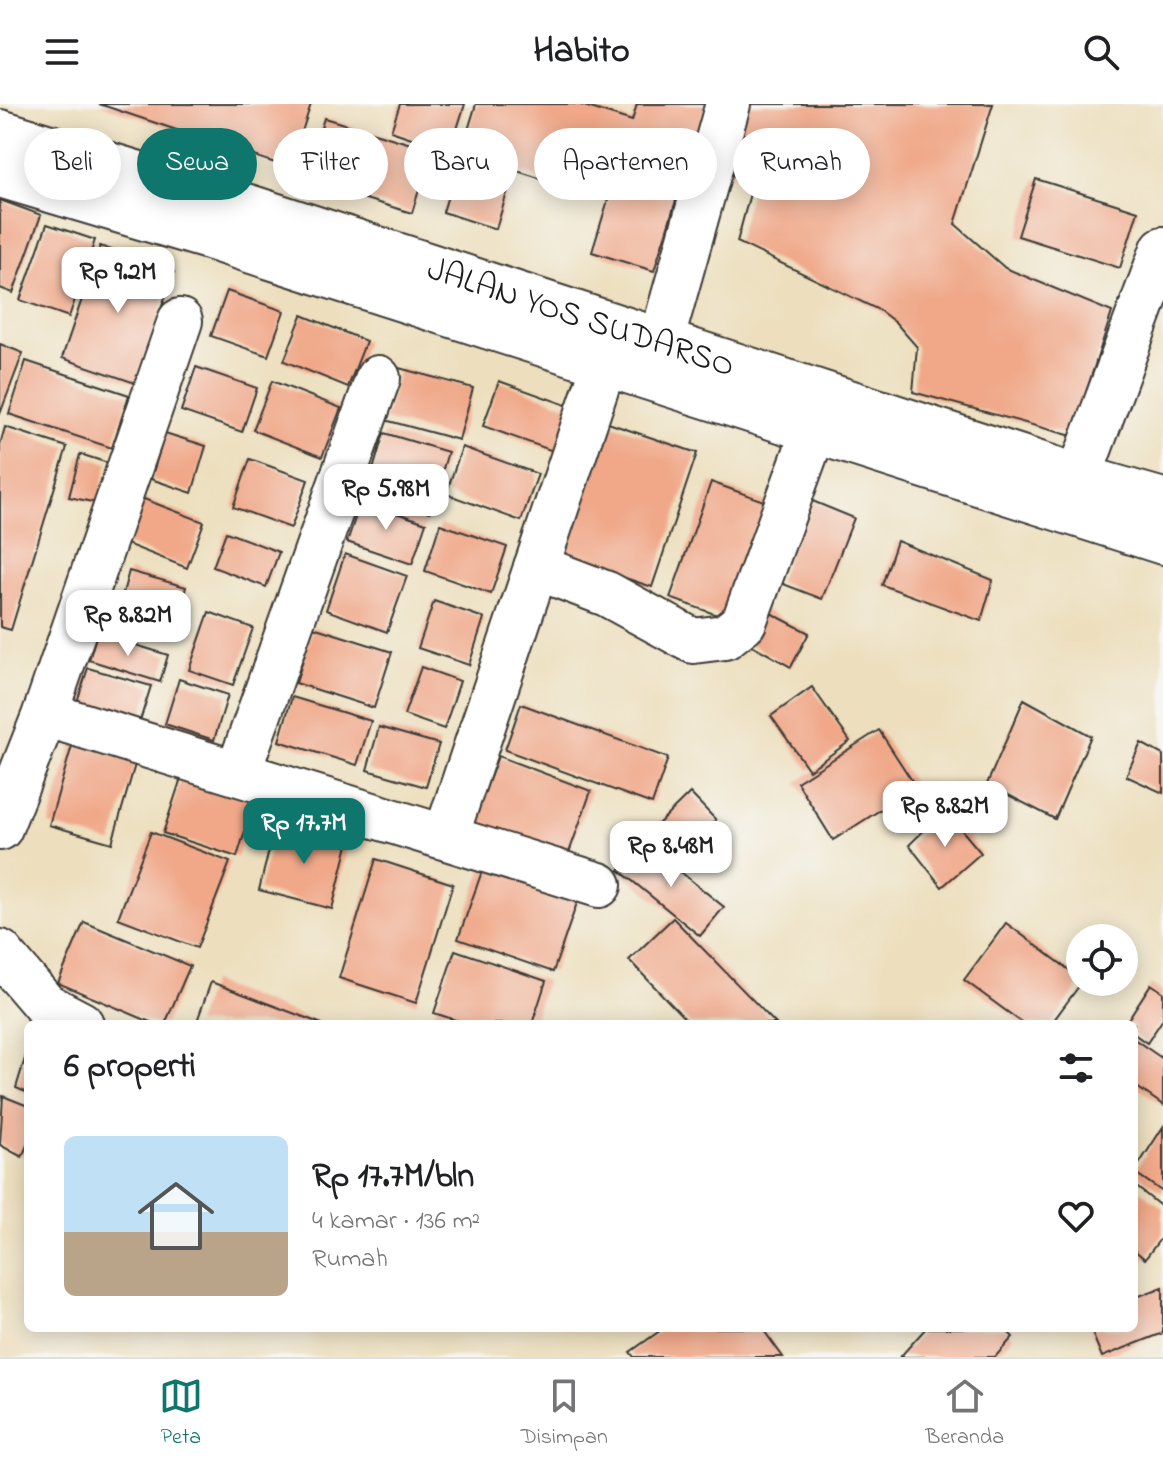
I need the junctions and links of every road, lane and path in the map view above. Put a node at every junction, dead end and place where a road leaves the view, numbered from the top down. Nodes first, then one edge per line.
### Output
1 (728, 104) edge
2 (0, 132) edge
3 (0, 175) edge
4 (1163, 249) edge
5 (340, 258) junction
6 (180, 321) dead end
7 (661, 342) junction
8 (604, 365) junction
9 (378, 378) dead end
10 (814, 430) junction
11 (1079, 477) junction
12 (1163, 501) edge
13 (1163, 542) edge
14 (536, 567) junction
15 (45, 714) junction
16 (238, 773) junction
17 (0, 828) edge
18 (446, 836) junction
19 (599, 885) dead end
20 (0, 952) edge
21 (73, 1020) edge

1 - 7 main road
2 - 5 main road, JALAN YOS SUDARSO
3 - 5 main road, JALAN YOS SUDARSO
4 - 11 main road
5 - 7 main road, JALAN YOS SUDARSO
5 - 8 main road, JALAN YOS SUDARSO
6 - 15 main road
7 - 11 main road, JALAN YOS SUDARSO
8 - 10 main road, JALAN YOS SUDARSO
8 - 14 main road
9 - 16 main road
10 - 13 main road, JALAN YOS SUDARSO
10 - 14 main road
11 - 12 main road, JALAN YOS SUDARSO
14 - 18 main road
15 - 16 main road
15 - 17 main road
16 - 18 main road
18 - 19 main road
20 - 21 main road

